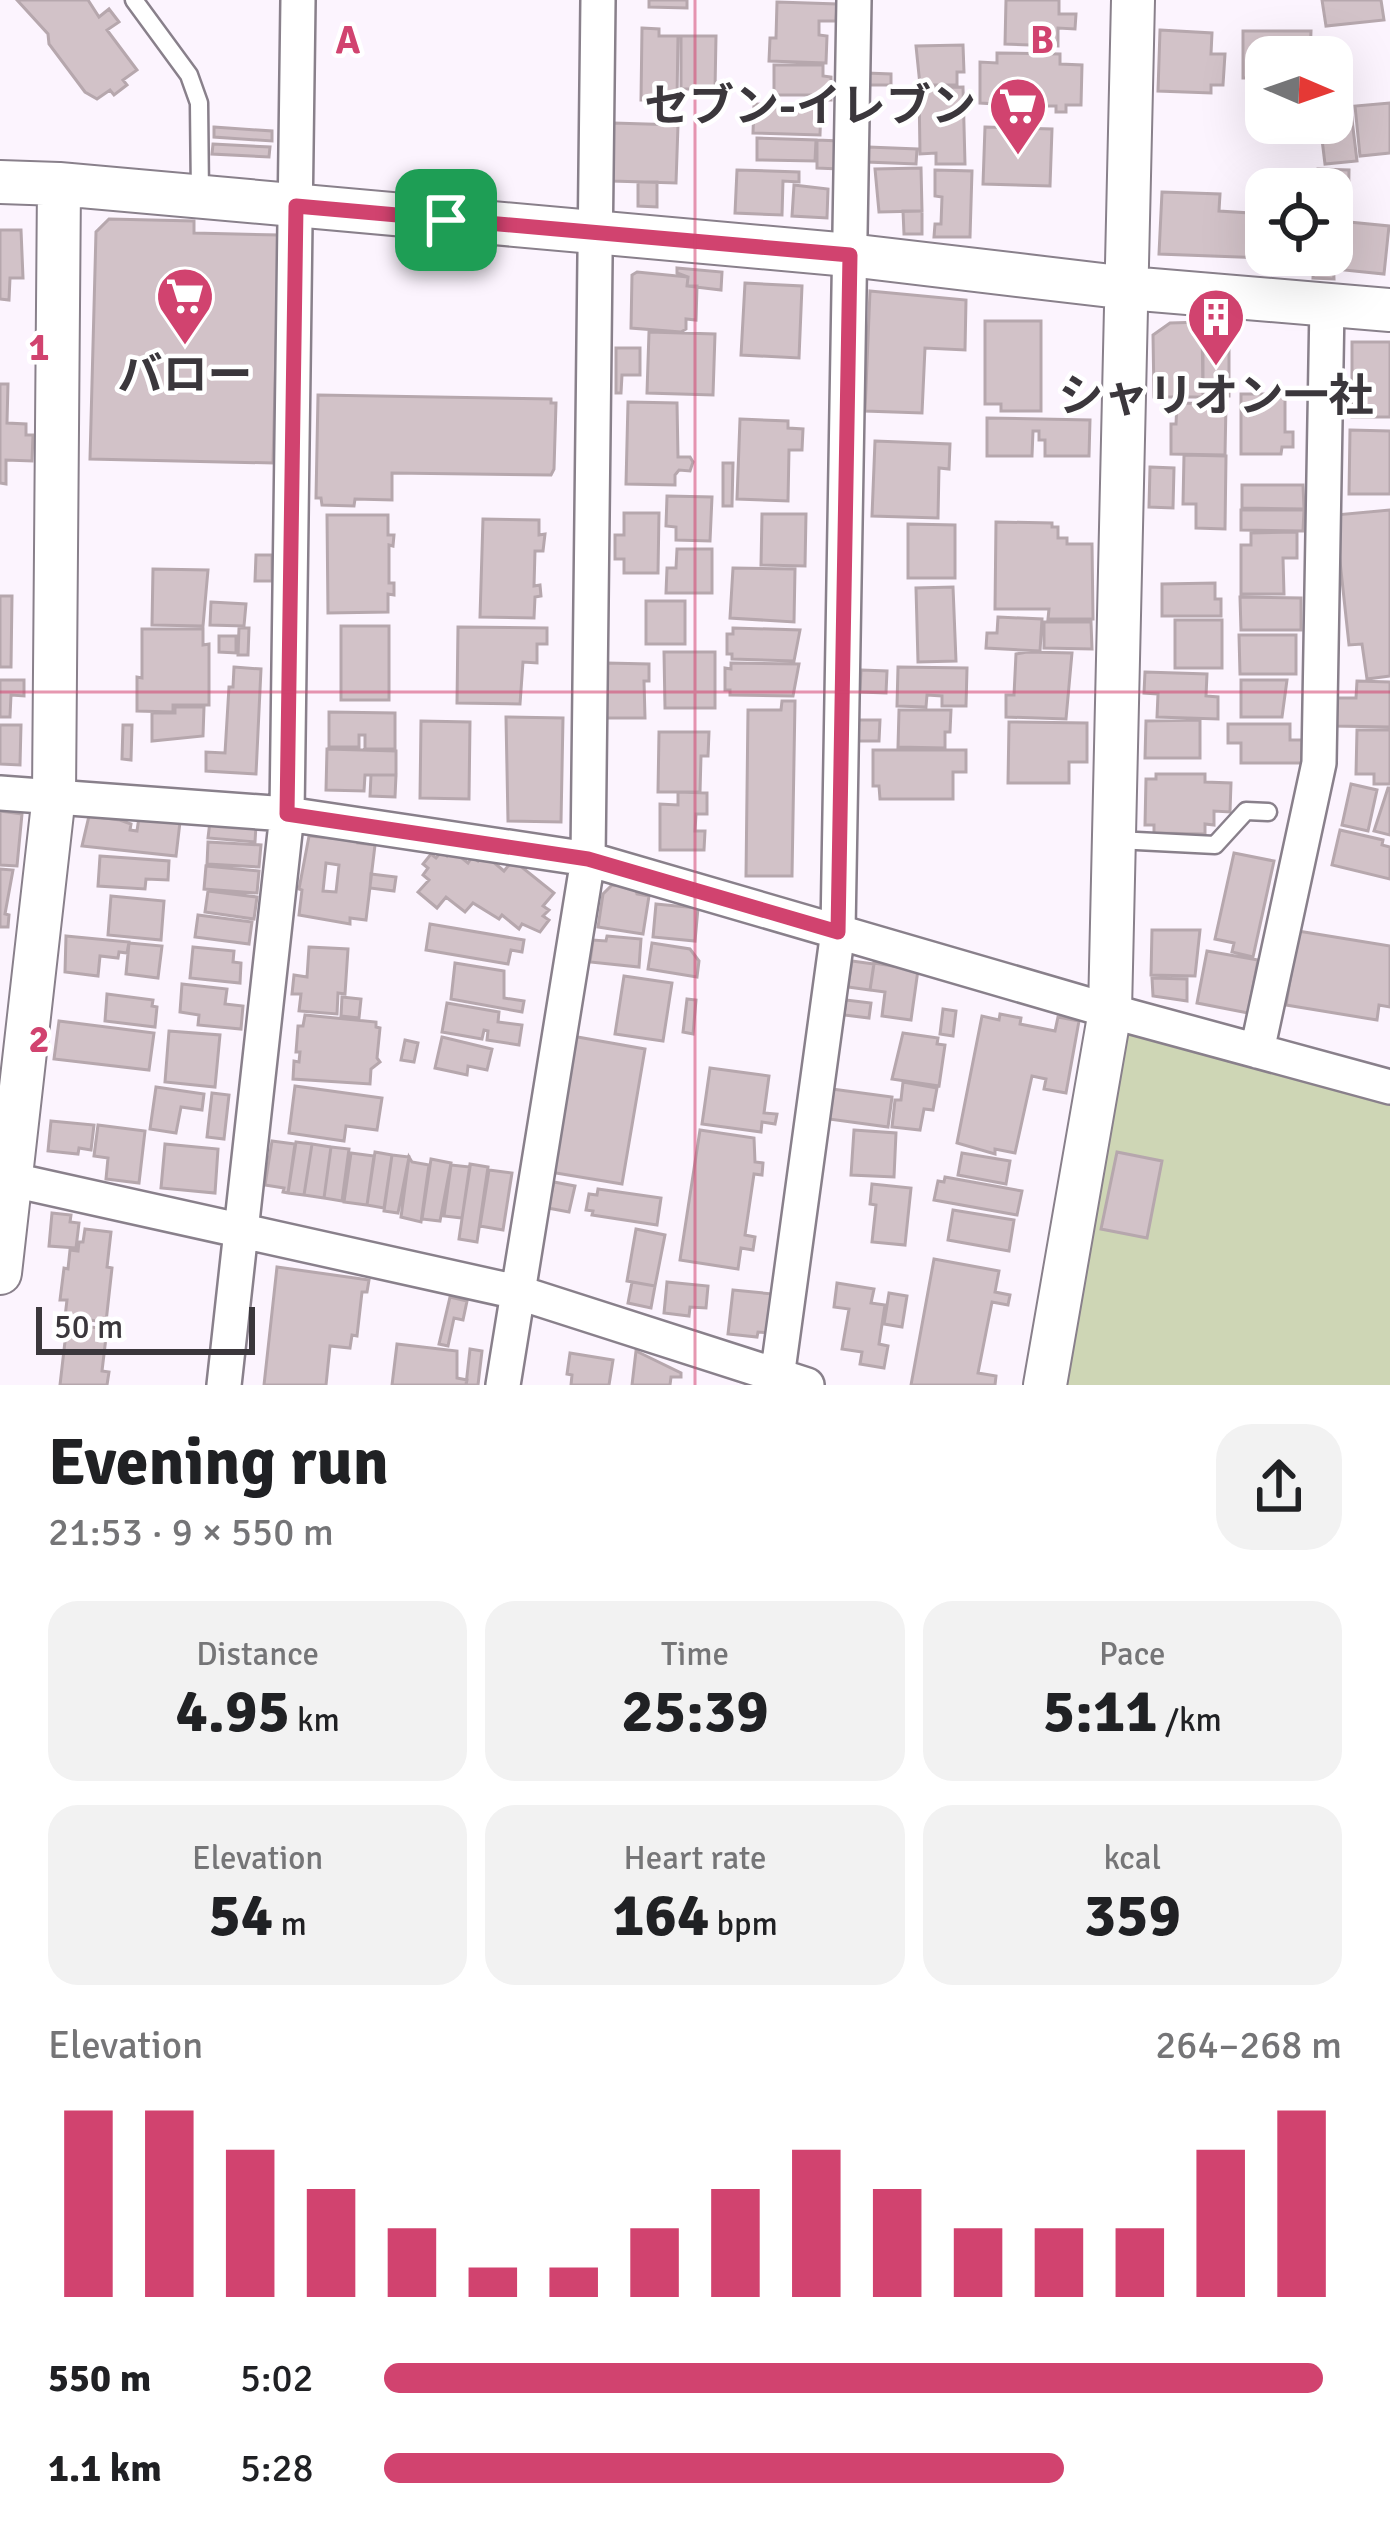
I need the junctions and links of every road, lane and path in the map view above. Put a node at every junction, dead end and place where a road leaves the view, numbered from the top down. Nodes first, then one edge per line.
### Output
1 (134, 0) edge
2 (298, 0) edge
3 (598, 0) edge
4 (854, 0) edge
5 (1133, 0) edge
6 (0, 182) edge
7 (59, 184) junction
8 (200, 197) junction
9 (296, 206) junction
10 (596, 235) junction
11 (850, 255) junction
12 (1128, 288) junction
13 (1327, 305) junction
14 (1390, 310) edge
15 (0, 793) edge
16 (54, 795) junction
17 (1268, 812) dead end
18 (287, 814) junction
19 (1114, 840) junction
20 (588, 859) junction
21 (838, 932) junction
22 (1110, 1011) junction
23 (1256, 1051) junction
24 (1390, 1088) edge
25 (5, 1179) edge
26 (242, 1229) junction
27 (0, 1273) edge
28 (517, 1292) junction
29 (787, 1382) edge
30 (224, 1385) edge
31 (503, 1385) edge
32 (1045, 1385) edge

1 - 8 lane
2 - 9 street
3 - 10 street
4 - 11 street
5 - 12 street
6 - 7 street
7 - 8 street
7 - 16 street
8 - 9 street
9 - 10 street
9 - 18 street
10 - 11 street
10 - 20 street
11 - 12 street
11 - 21 street
12 - 13 street
12 - 19 street
13 - 14 street
13 - 23 street
15 - 16 street
16 - 18 street
16 - 25 street
17 - 19 lane
18 - 20 street
18 - 26 street
19 - 22 street
20 - 21 street
20 - 28 street
21 - 22 street
21 - 29 street
22 - 23 street
22 - 32 street
23 - 24 street
25 - 26 street
25 - 27 street
26 - 28 street
26 - 30 street
28 - 29 street
28 - 31 street

